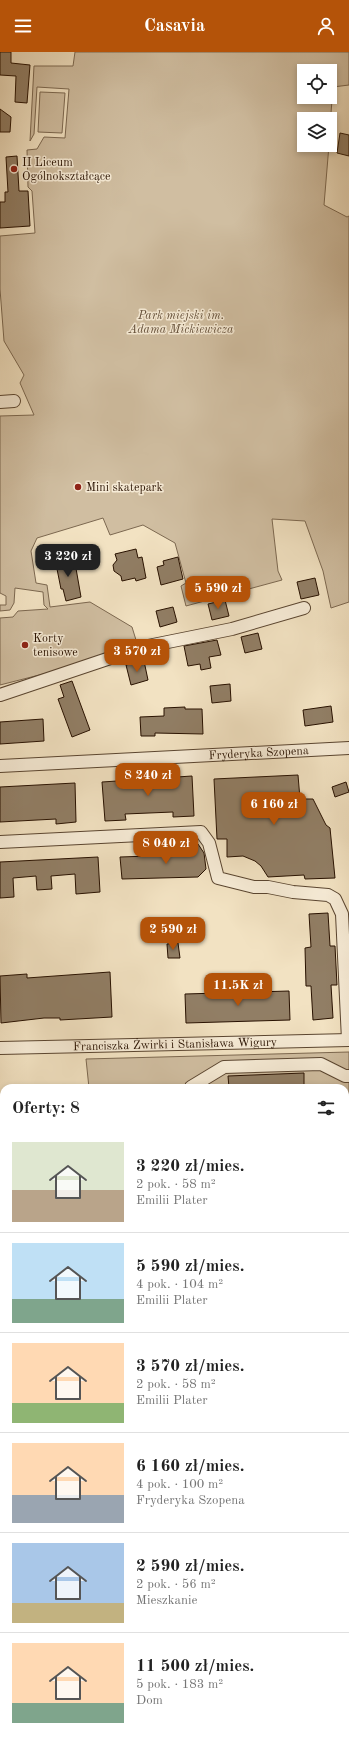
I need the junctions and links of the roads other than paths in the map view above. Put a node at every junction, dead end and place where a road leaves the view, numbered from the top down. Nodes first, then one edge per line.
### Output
1 (14, 401) dead end
2 (0, 402) edge
3 (304, 608) dead end
4 (0, 695) edge
5 (349, 748) edge
6 (0, 766) edge
7 (0, 842) edge
8 (348, 1040) edge
9 (0, 1048) edge
10 (349, 1076) edge
11 (196, 1084) edge

1 - 2 street
3 - 4 street
5 - 6 street, Fryderyka Szopena
7 - 8 street
8 - 9 street, Franciszka Żwirki i Stanisława Wigury
10 - 11 street

